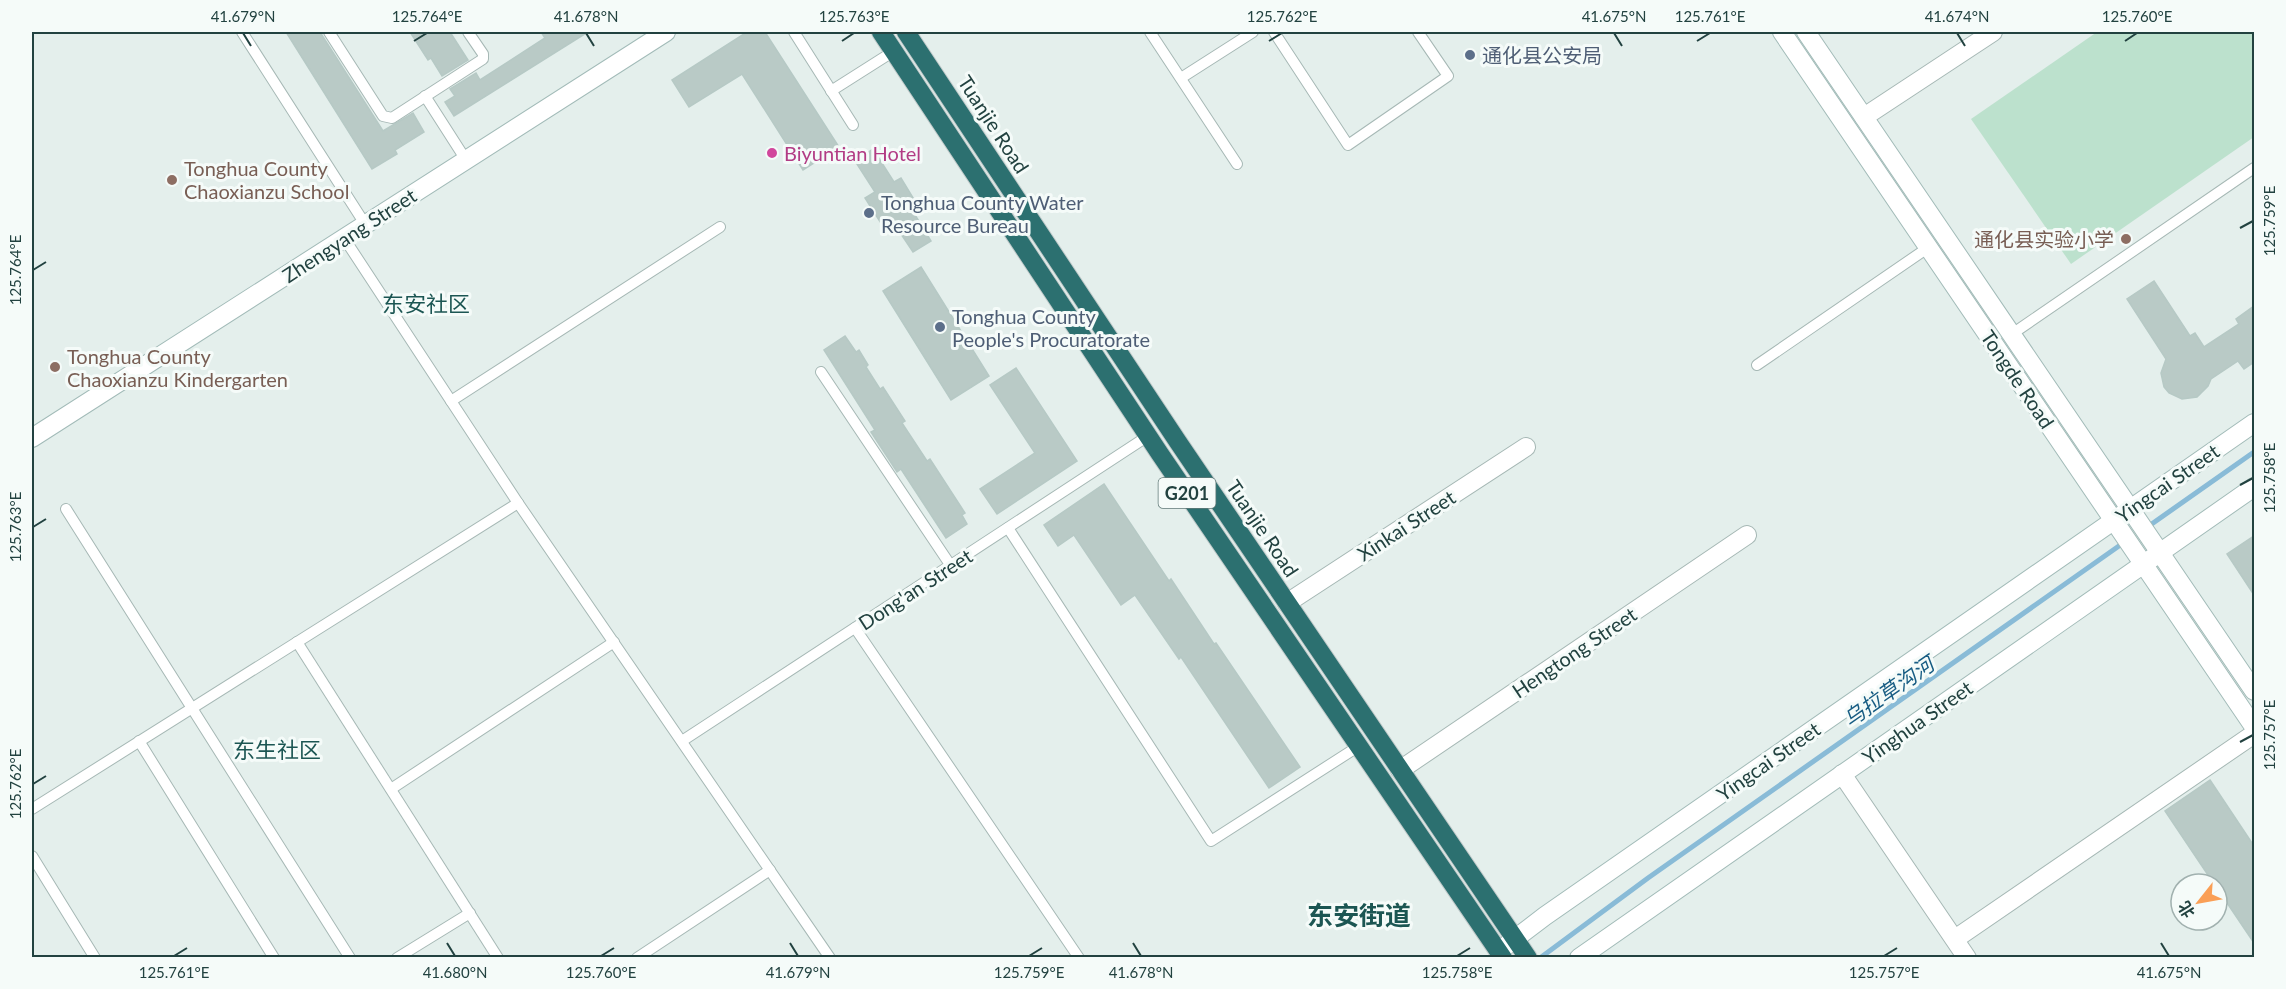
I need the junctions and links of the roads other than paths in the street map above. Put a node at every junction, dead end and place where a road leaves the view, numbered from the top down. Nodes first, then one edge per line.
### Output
1 (242, 32) edge
2 (329, 32) edge
3 (468, 32) edge
4 (666, 32) edge
5 (794, 32) edge
6 (880, 32) edge
7 (906, 32) edge
8 (1150, 32) edge
9 (1253, 32) edge
10 (1274, 32) edge
11 (1418, 32) edge
12 (1782, 32) edge
13 (1806, 32) edge
14 (1993, 32) edge
15 (894, 51) junction
16 (1181, 78) junction
17 (831, 90) junction
18 (425, 96) junction
19 (1864, 117) junction
20 (853, 125) dead end
21 (466, 160) junction
22 (1237, 164) dead end
23 (2254, 168) edge
24 (365, 224) junction
25 (720, 227) dead end
26 (344, 238) junction
27 (1929, 247) junction
28 (2012, 334) junction
29 (1757, 365) dead end
30 (821, 372) dead end
31 (451, 401) junction
32 (2254, 423) edge
33 (1148, 436) junction
34 (32, 438) edge
35 (1526, 447) dead end
36 (2254, 487) edge
37 (518, 503) junction
38 (66, 509) dead end
39 (2134, 514) junction
40 (2117, 525) junction
41 (1008, 528) junction
42 (1747, 535) dead end
43 (2155, 545) junction
44 (2139, 557) junction
45 (951, 566) junction
46 (1287, 603) junction
47 (855, 628) junction
48 (297, 642) junction
49 (614, 642) junction
50 (2254, 691) edge
51 (192, 708) junction
52 (2254, 727) edge
53 (2254, 734) edge
54 (139, 741) junction
55 (682, 741) junction
56 (1359, 746) junction
57 (1400, 770) junction
58 (1842, 774) junction
59 (391, 789) junction
60 (32, 809) edge
61 (32, 856) edge
62 (770, 870) junction
63 (470, 913) junction
64 (1515, 939) junction
65 (1955, 939) junction
66 (1498, 955) edge
67 (95, 957) edge
68 (274, 957) edge
69 (350, 957) edge
70 (397, 957) edge
71 (498, 957) edge
72 (637, 957) edge
73 (830, 957) edge
74 (1079, 957) edge
75 (1528, 957) edge
76 (1579, 957) edge
77 (1967, 957) edge

1 - 24 lane
2 - 18 lane
3 - 18 lane
4 - 21 street, Zhengyang Street
5 - 17 lane
6 - 15 highway, G201
7 - 46 highway, Tuanjie Road / G201
8 - 16 lane
9 - 16 lane
10 - 11 lane
12 - 27 street, Tongde Road
13 - 19 street, Tongde Road
14 - 19 street
15 - 17 lane
15 - 33 highway, G201
16 - 22 lane
17 - 20 lane
18 - 21 lane
19 - 28 street, Tongde Road
21 - 24 street, Zhengyang Street
23 - 28 lane
24 - 26 street, Zhengyang Street
25 - 31 lane
26 - 31 lane
26 - 34 street, Zhengyang Street
27 - 29 lane
27 - 40 street, Tongde Road
28 - 39 street, Tongde Road
30 - 45 lane
31 - 37 lane
32 - 39 street, Yingcai Street
33 - 41 lane, Dong'an Street
33 - 56 highway, G201
35 - 46 street, Xinkai Street
36 - 43 street, Yinghua Street
37 - 48 lane
37 - 49 lane
38 - 51 lane
39 - 40 street, Yingcai Street
39 - 43 street, Tongde Road
40 - 44 street, Tongde Road
40 - 64 street, Yingcai Street
41 - 45 lane, Dong'an Street
41 - 56 lane
42 - 57 street, Hengtong Street
43 - 44 street, Yinghua Street
43 - 50 street, Tongde Road
44 - 52 street, Tongde Road
44 - 58 street, Yinghua Street
45 - 47 lane, Dong'an Street
46 - 57 highway, Tuanjie Road / G201
47 - 55 lane, Dong'an Street
47 - 74 lane
48 - 51 lane
48 - 59 lane
49 - 55 lane
49 - 59 lane
51 - 54 lane
51 - 69 lane
53 - 65 street
54 - 60 lane
54 - 68 lane
55 - 62 lane
56 - 66 highway, G201
57 - 64 highway, Tuanjie Road / G201
58 - 65 street
58 - 76 street, Yinghua Street
59 - 63 lane
61 - 67 lane
62 - 72 lane
62 - 73 lane
63 - 70 lane
63 - 71 lane
64 - 66 street, Yingcai Street
64 - 75 highway, Tuanjie Road / G201
65 - 77 street

